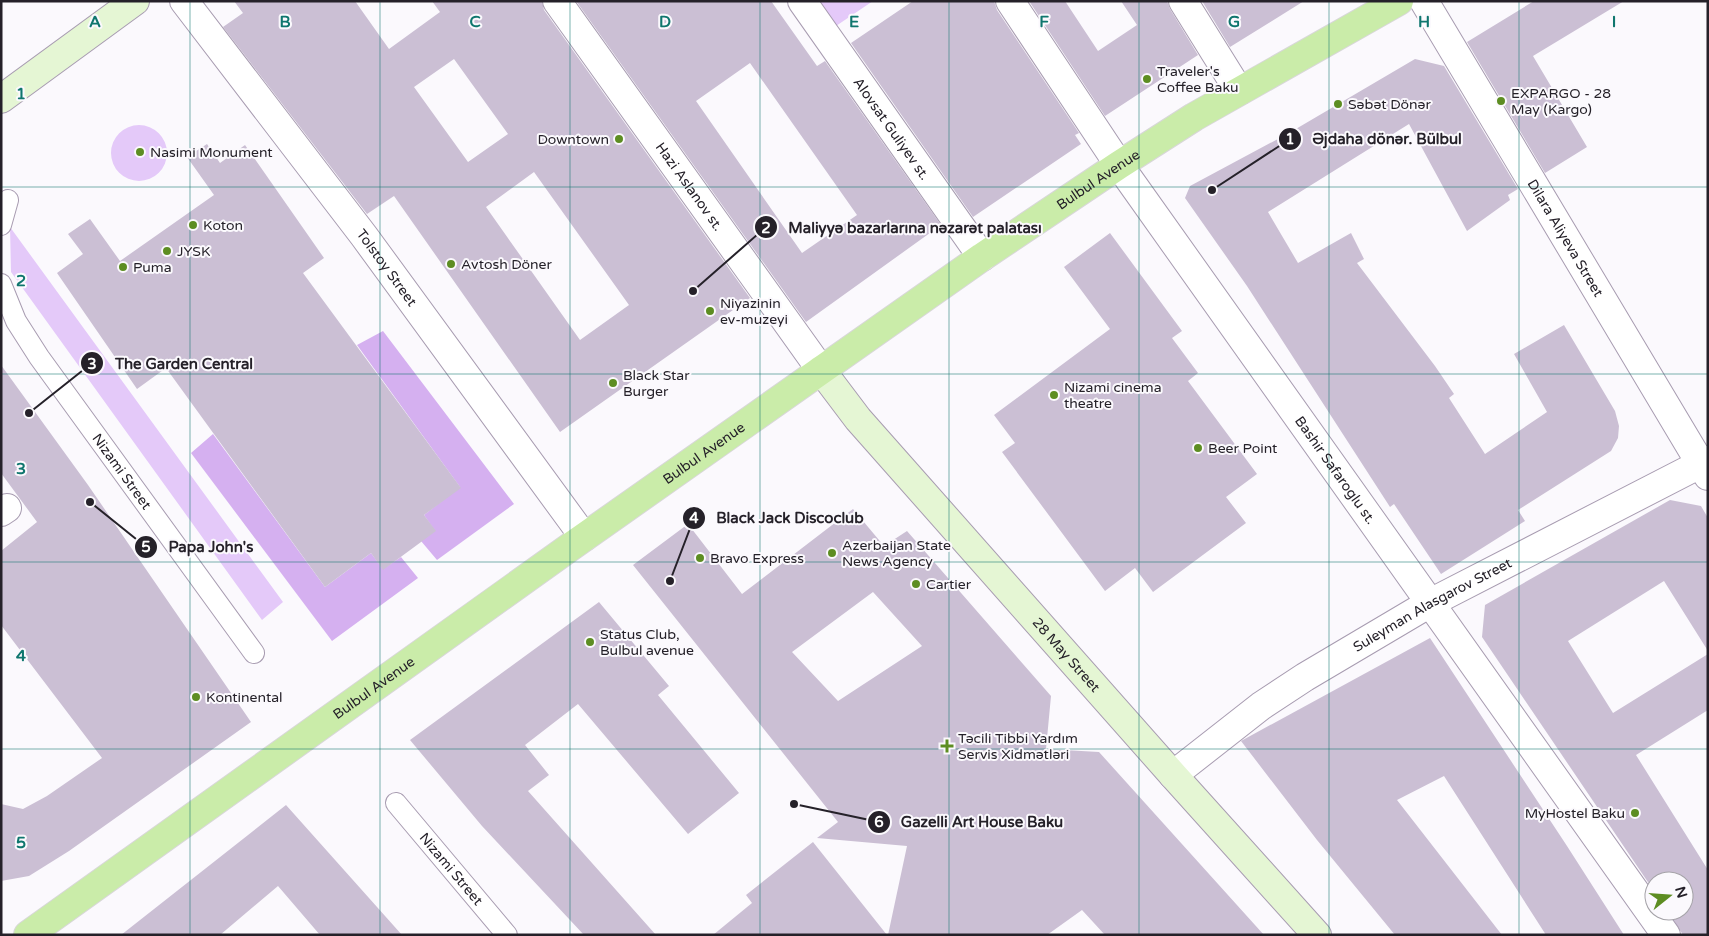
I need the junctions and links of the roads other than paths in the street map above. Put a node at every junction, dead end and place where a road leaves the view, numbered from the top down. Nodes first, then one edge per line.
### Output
1 (134, 1) edge
2 (184, 1) edge
3 (557, 1) edge
4 (802, 1) edge
5 (1010, 1) edge
6 (1183, 1) edge
7 (1398, 1) edge
8 (1424, 1) edge
9 (1239, 91) junction
10 (1, 99) edge
11 (1119, 165) junction
12 (8, 200) dead end
13 (1, 224) edge
14 (982, 258) junction
15 (1, 284) edge
16 (821, 370) junction
17 (1705, 467) edge
18 (584, 538) junction
19 (1430, 603) junction
20 (254, 653) dead end
21 (1173, 775) junction
22 (396, 803) dead end
23 (28, 935) edge
24 (507, 935) edge
25 (1317, 935) edge
26 (1666, 935) edge

1 - 10 main road
2 - 18 street, Tolstoy Street
3 - 16 street, Hazi Aslanov st.
4 - 14 street, Alovsat Guliyev st.
5 - 11 street, Bashir Safaroglu st.
6 - 9 street
7 - 9 main road, Bulbul Avenue
8 - 17 street, Dilara Aliyeva Street
9 - 11 main road, Bulbul Avenue
11 - 14 main road, Bulbul Avenue
11 - 19 street, Bashir Safaroglu st.
12 - 13 street
14 - 16 main road, Bulbul Avenue
15 - 20 street, Nizami Street
16 - 18 main road, Bulbul Avenue
16 - 21 main road, 28 May Street
17 - 19 street, Suleyman Alasgarov Street
18 - 23 main road, Bulbul Avenue
19 - 21 street, Suleyman Alasgarov Street
19 - 26 street, Bashir Safaroglu st.
21 - 25 main road, 28 May Street
22 - 24 street, Nizami Street

